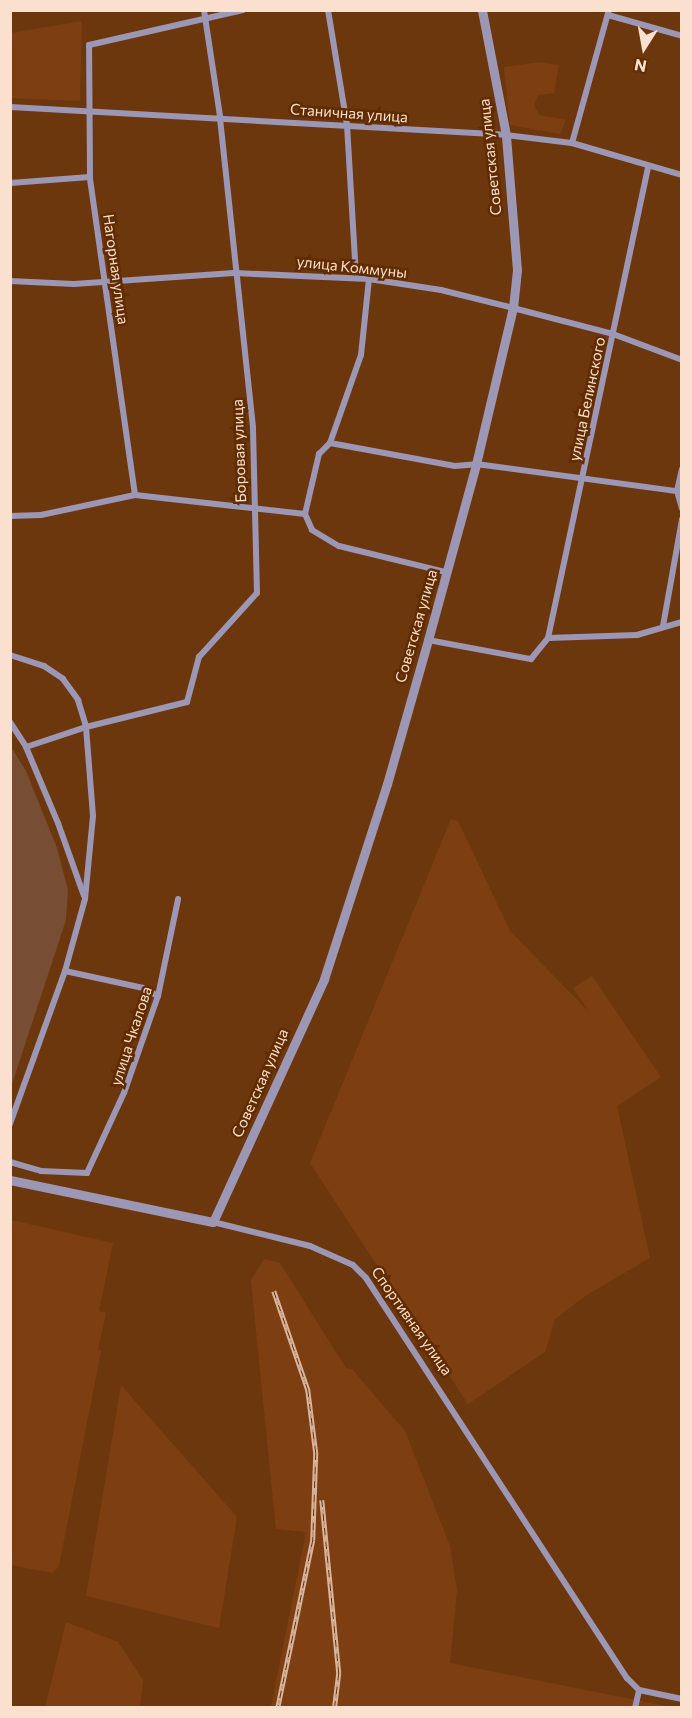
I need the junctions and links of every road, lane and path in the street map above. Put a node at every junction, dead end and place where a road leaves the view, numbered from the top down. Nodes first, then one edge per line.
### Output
1 (204, 10) edge
2 (243, 10) edge
3 (328, 10) edge
4 (482, 10) edge
5 (609, 13) edge
6 (206, 19) junction
7 (681, 36) edge
8 (10, 107) edge
9 (88, 110) junction
10 (220, 116) junction
11 (347, 125) junction
12 (506, 135) junction
13 (572, 143) junction
14 (648, 166) junction
15 (681, 175) edge
16 (90, 177) junction
17 (10, 183) edge
18 (234, 273) junction
19 (356, 278) junction
20 (369, 279) junction
21 (106, 280) junction
22 (10, 281) edge
23 (513, 308) junction
24 (613, 334) junction
25 (681, 360) edge
26 (330, 443) junction
27 (476, 464) junction
28 (681, 469) edge
29 (584, 476) junction
30 (679, 491) edge
31 (135, 495) junction
32 (253, 508) junction
33 (681, 508) edge
34 (305, 514) junction
35 (10, 516) edge
36 (681, 519) edge
37 (446, 572) junction
38 (681, 622) edge
39 (663, 626) junction
40 (548, 638) junction
41 (428, 640) junction
42 (10, 655) edge
43 (10, 722) edge
44 (86, 727) junction
45 (26, 747) junction
46 (85, 899) junction
47 (178, 899) dead end
48 (64, 971) junction
49 (158, 996) junction
50 (10, 1124) edge
51 (10, 1162) edge
52 (10, 1180) edge
53 (213, 1222) junction
54 (639, 1690) junction
55 (681, 1699) edge
56 (635, 1707) edge

1 - 6 street, Боровая улица
2 - 6 street
3 - 11 street
4 - 12 street, Советская улица
5 - 7 street
5 - 13 street
6 - 9 street, Нагорная улица
6 - 10 street, Боровая улица
8 - 9 street, Станичная улица
9 - 10 street, Станичная улица
9 - 16 street, Нагорная улица
10 - 11 street, Станичная улица
10 - 18 street, Боровая улица
11 - 12 street, Станичная улица
11 - 19 street
12 - 13 street, Станичная улица
12 - 23 street, Советская улица
13 - 14 street, Станичная улица
14 - 15 street, Станичная улица
14 - 24 street, улица Белинского
16 - 17 street
16 - 21 street, Нагорная улица
18 - 19 street, улица Коммуны
18 - 21 street, улица Коммуны
18 - 32 street, Боровая улица
19 - 20 street, улица Коммуны
20 - 23 street, улица Коммуны
20 - 26 street
21 - 22 street, улица Коммуны
21 - 31 street, Нагорная улица
23 - 24 street, улица Коммуны
23 - 27 street, Советская улица
24 - 25 street, улица Коммуны
24 - 29 street, улица Белинского
26 - 27 street
26 - 34 street
27 - 29 street
27 - 37 street, Советская улица
28 - 30 street
29 - 30 street
29 - 40 street, улица Белинского
30 - 33 street
31 - 32 street
31 - 35 street
32 - 34 street
32 - 44 street, Боровая улица
34 - 37 street
36 - 39 street
37 - 41 street, Советская улица
38 - 39 street
39 - 40 street
40 - 41 street
41 - 53 street, Советская улица
42 - 44 street
43 - 45 street
44 - 45 street, Боровая улица
44 - 46 street
45 - 46 street
46 - 48 street
47 - 49 street, улица Чкалова
48 - 49 street
48 - 50 street
49 - 51 street, улица Чкалова
52 - 53 street, Спортивная улица
53 - 54 street, Спортивная улица
54 - 55 street
54 - 56 street

